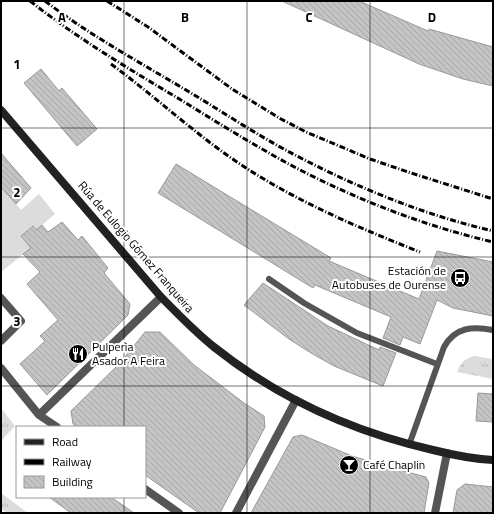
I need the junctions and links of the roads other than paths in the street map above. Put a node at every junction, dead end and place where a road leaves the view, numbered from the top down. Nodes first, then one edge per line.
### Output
1 (1, 110) edge
2 (269, 279) dead end
3 (161, 297) junction
4 (1, 298) edge
5 (493, 330) edge
6 (1, 341) edge
7 (437, 364) junction
8 (1, 368) edge
9 (296, 400) junction
10 (39, 415) junction
11 (56, 426) edge
12 (409, 445) junction
13 (446, 453) junction
14 (493, 460) edge
15 (146, 490) edge
16 (179, 513) edge
17 (236, 513) edge
18 (435, 513) edge

1 - 3 main road, Rúa de Eulogio Gómez Franqueira
2 - 7 lane
3 - 9 main road, Rúa de Eulogio Gómez Franqueira
3 - 10 street
4 - 6 street
5 - 7 lane
7 - 12 lane
8 - 10 street
9 - 12 main road, Rúa de Eulogio Gómez Franqueira
9 - 17 street
10 - 11 street
12 - 13 main road, Rúa de Eulogio Gómez Franqueira
13 - 14 main road, Rúa de Eulogio Gómez Franqueira
13 - 18 street
15 - 16 street

